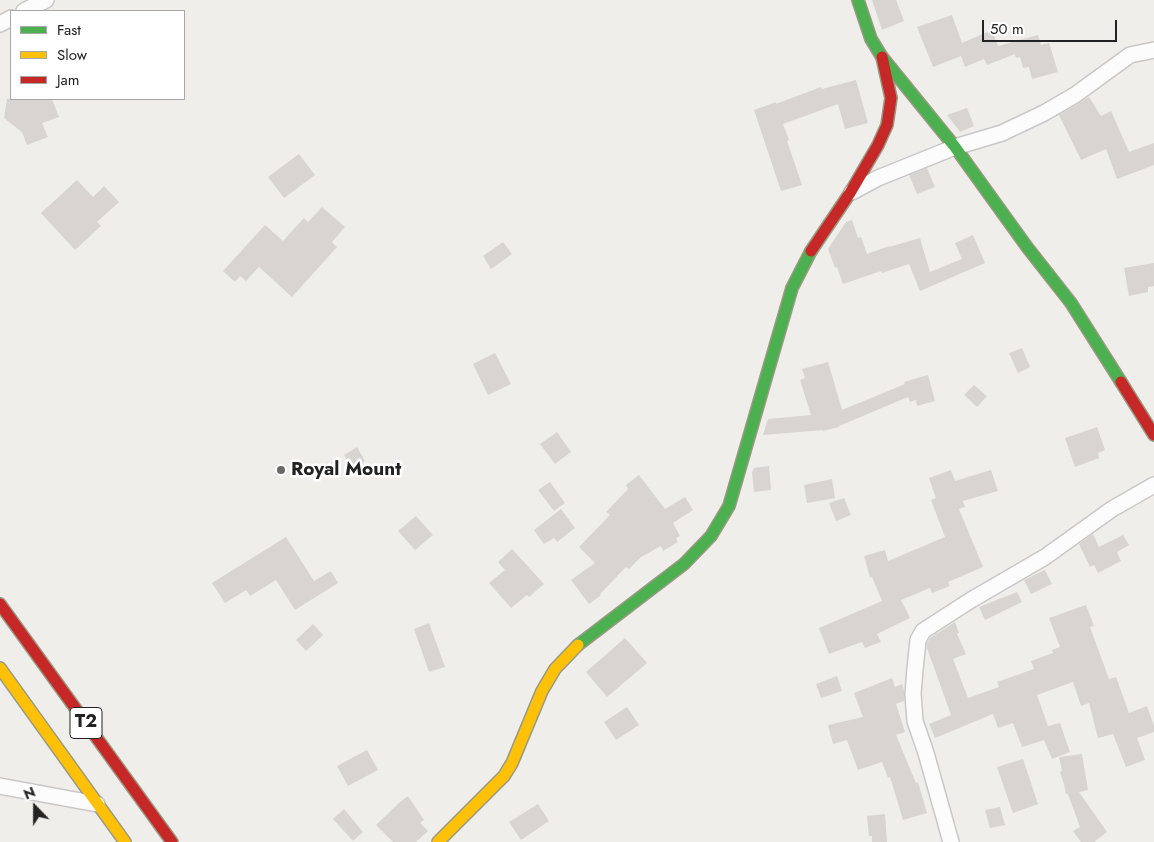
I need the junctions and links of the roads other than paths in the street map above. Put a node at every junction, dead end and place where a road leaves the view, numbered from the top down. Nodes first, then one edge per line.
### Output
1 (46, 0) edge
2 (858, 0) edge
3 (26, 10) edge
4 (1154, 50) edge
5 (882, 56) junction
6 (955, 147) junction
7 (850, 193) junction
8 (1154, 435) edge
9 (1154, 485) edge
10 (0, 604) edge
11 (0, 668) edge
12 (0, 786) edge
13 (99, 805) junction
14 (126, 842) edge
15 (172, 842) edge
16 (438, 842) edge
17 (951, 842) edge

1 - 3 street
2 - 5 main road
4 - 6 street
5 - 6 main road
5 - 7 main road
6 - 7 street
6 - 8 main road
7 - 16 main road
9 - 17 street
10 - 15 main road, T2
11 - 13 main road, T2
12 - 13 street
13 - 14 main road, T2

